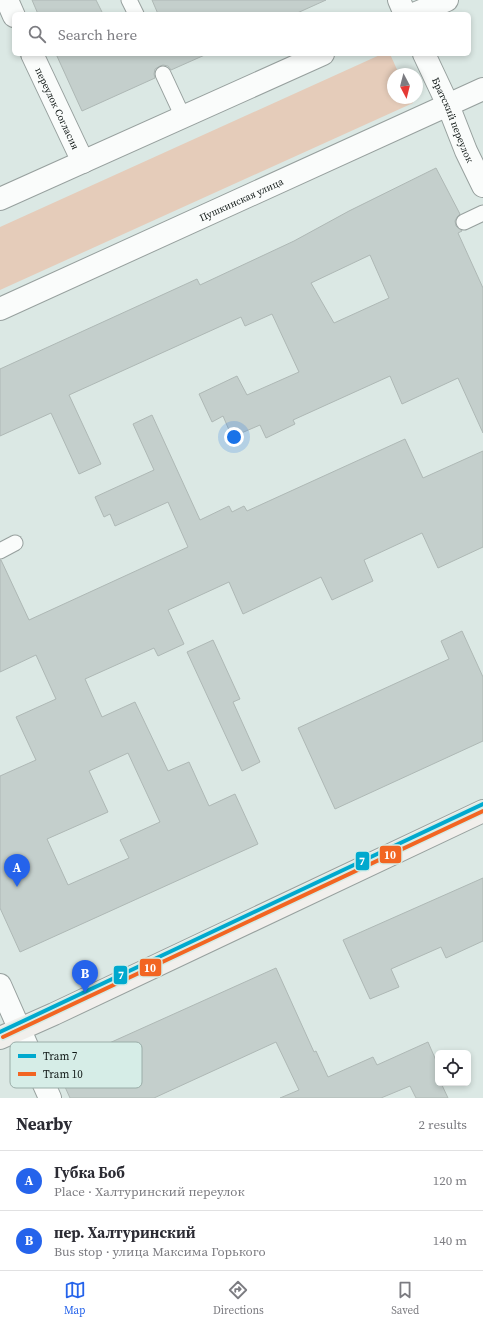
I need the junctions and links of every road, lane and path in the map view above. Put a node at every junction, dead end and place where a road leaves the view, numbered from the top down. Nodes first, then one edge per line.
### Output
1 (6, 0) edge
2 (129, 0) edge
3 (399, 0) edge
4 (447, 0) edge
5 (12, 12) edge
6 (135, 12) edge
7 (404, 12) edge
8 (419, 12) edge
9 (33, 56) edge
10 (314, 56) edge
11 (425, 56) edge
12 (163, 74) dead end
13 (483, 89) edge
14 (448, 105) junction
15 (183, 117) junction
16 (82, 162) junction
17 (483, 186) edge
18 (0, 199) edge
19 (483, 213) edge
20 (464, 222) dead end
21 (0, 309) edge
22 (15, 543) dead end
23 (0, 551) edge
24 (483, 811) edge
25 (0, 984) edge
26 (20, 1030) junction
27 (0, 1038) edge
28 (25, 1042) edge
29 (46, 1088) edge
30 (50, 1098) edge

1 - 5 street
2 - 6 lane
3 - 7 street
4 - 8 street
9 - 16 street, переулок Согласия
10 - 15 street
11 - 14 street, Братский переулок
12 - 15 lane
13 - 14 street, Пушкинская улица
14 - 17 street, Братский переулок
14 - 21 street, Пушкинская улица
15 - 16 street
16 - 18 street
19 - 20 lane
22 - 23 lane
24 - 26 main road
25 - 26 street
26 - 27 main road
26 - 28 street
29 - 30 street

